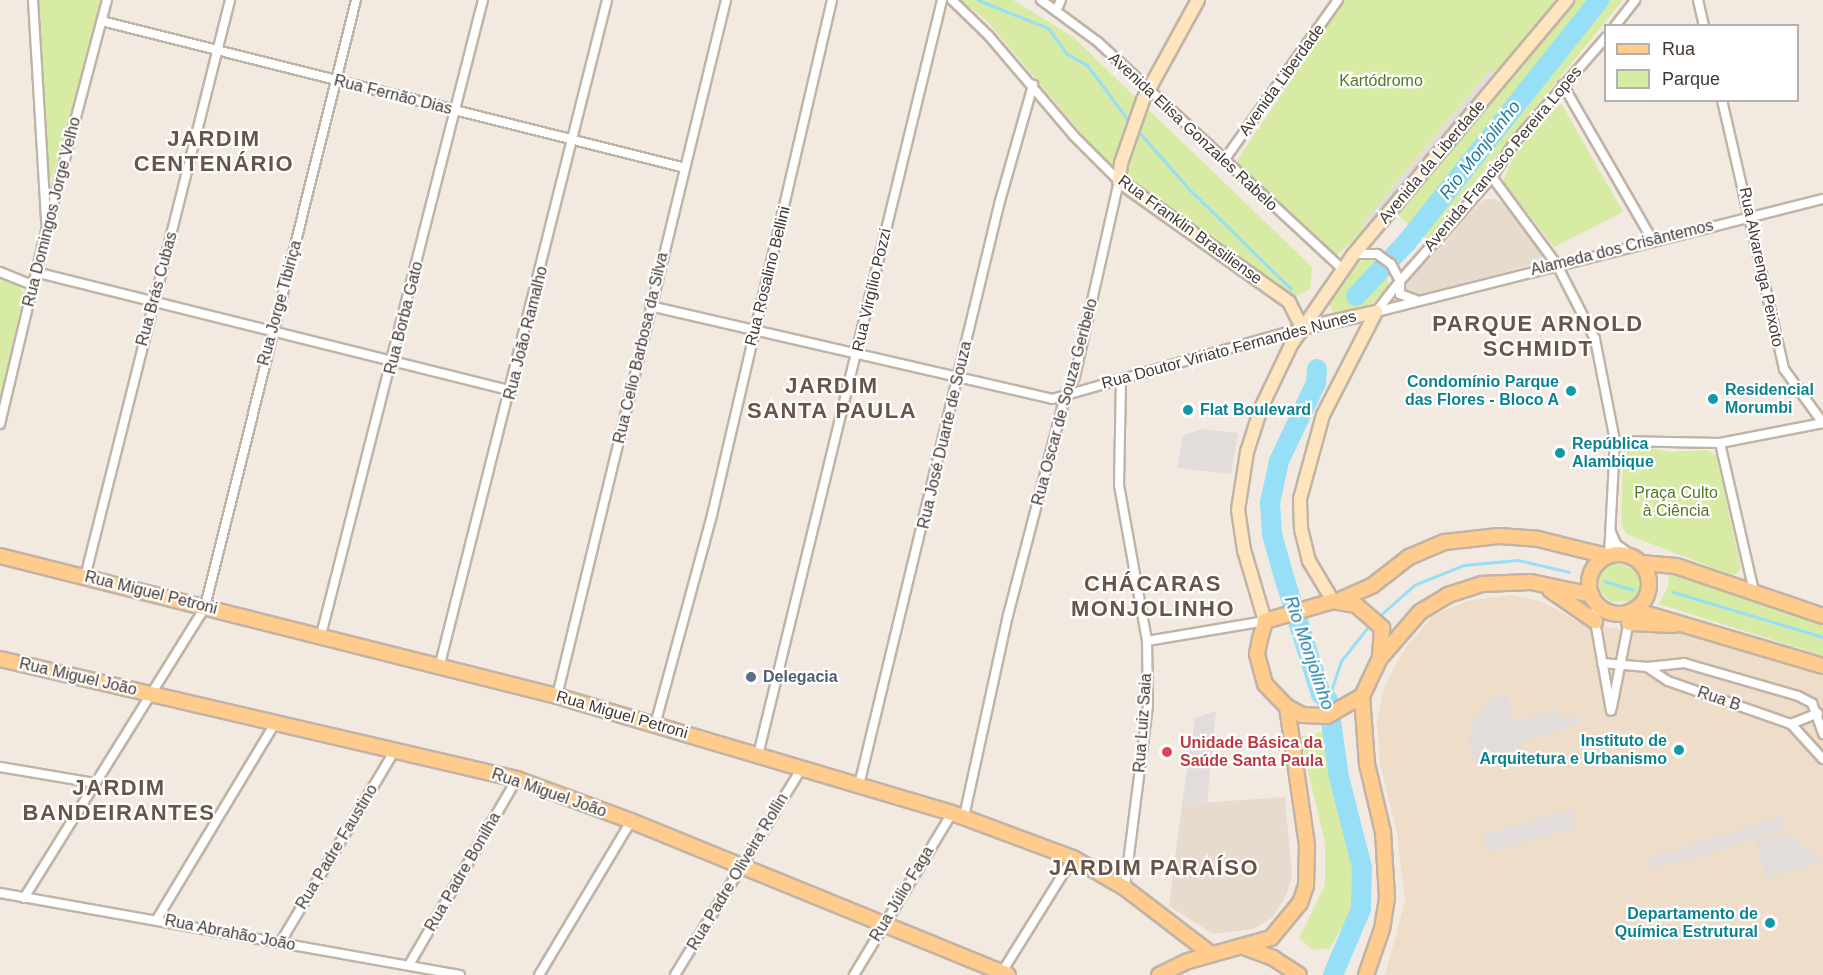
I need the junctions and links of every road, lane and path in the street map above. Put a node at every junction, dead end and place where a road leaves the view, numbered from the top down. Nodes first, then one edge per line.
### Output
1 (33, 0) edge
2 (108, 0) edge
3 (230, 0) edge
4 (356, 0) edge
5 (483, 0) edge
6 (607, 0) edge
7 (726, 0) edge
8 (832, 0) edge
9 (942, 0) edge
10 (952, 0) edge
11 (1041, 0) edge
12 (1061, 0) edge
13 (1198, 0) edge
14 (1338, 0) edge
15 (1567, 0) edge
16 (1635, 0) edge
17 (1698, 0) edge
18 (1056, 11) junction
19 (102, 21) junction
20 (1617, 24) edge
21 (1704, 24) edge
22 (1604, 38) edge
23 (217, 49) junction
24 (337, 81) junction
25 (1033, 85) junction
26 (1563, 85) junction
27 (1148, 91) junction
28 (1722, 102) edge
29 (456, 110) junction
30 (574, 140) junction
31 (1224, 159) junction
32 (685, 168) junction
33 (1492, 177) junction
34 (1119, 181) junction
35 (1823, 199) edge
36 (1750, 216) junction
37 (47, 227) junction
38 (1652, 239) junction
39 (1358, 253) junction
40 (1557, 265) junction
41 (1342, 269) junction
42 (0, 272) edge
43 (36, 272) junction
44 (1400, 281) junction
45 (33, 285) junction
46 (153, 301) junction
47 (1423, 301) junction
48 (650, 306) junction
49 (1376, 312) junction
50 (756, 328) junction
51 (1302, 328) junction
52 (273, 331) junction
53 (857, 355) junction
54 (393, 362) junction
55 (958, 379) junction
56 (1121, 380) junction
57 (511, 391) junction
58 (1070, 395) junction
59 (1823, 423) edge
60 (0, 424) edge
61 (1616, 441) junction
62 (1720, 442) junction
63 (1610, 529) junction
64 (0, 556) edge
65 (1608, 556) junction
66 (1638, 560) junction
67 (85, 577) junction
68 (1541, 584) junction
69 (1754, 591) junction
70 (1594, 599) junction
71 (1333, 602) junction
72 (205, 607) junction
73 (1631, 615) junction
74 (1823, 616) edge
75 (1272, 619) junction
76 (1595, 621) junction
77 (321, 635) junction
78 (1147, 641) junction
79 (1380, 658) junction
80 (0, 659) edge
81 (1602, 663) junction
82 (441, 664) junction
83 (1623, 665) junction
84 (1823, 666) edge
85 (1647, 667) junction
86 (150, 694) junction
87 (557, 696) junction
88 (1362, 696) junction
89 (1287, 707) junction
90 (1818, 713) junction
91 (276, 722) junction
92 (1791, 724) junction
93 (655, 725) junction
94 (1823, 734) edge
95 (395, 750) junction
96 (1823, 751) edge
97 (758, 754) junction
98 (1823, 759) edge
99 (0, 767) edge
100 (801, 769) junction
101 (517, 779) junction
102 (95, 783) junction
103 (859, 785) junction
104 (958, 815) junction
105 (631, 821) junction
106 (1073, 858) junction
107 (741, 866) junction
108 (1125, 888) junction
109 (0, 893) edge
110 (24, 898) junction
111 (157, 919) junction
112 (884, 923) junction
113 (280, 943) junction
114 (1245, 948) junction
115 (1210, 954) junction
116 (409, 965) junction
117 (1005, 974) edge
118 (460, 975) edge
119 (539, 975) edge
120 (675, 975) edge
121 (854, 975) edge
122 (1159, 975) edge
123 (1299, 975) edge
124 (1366, 975) edge

1 - 37 street
2 - 19 street, Rua Domingos Jorge Velho
3 - 23 street, Rua Brás Cubas
4 - 24 street, Rua Jorge Tibiriça
5 - 29 street, Rua Borba Gato
6 - 30 street, Rua João Ramalho
7 - 32 street, Rua Celio Barbosa da Silva
8 - 50 street, Rua Rosalino Bellini
9 - 53 street, Rua Virgílio Pozzi
10 - 25 street, Rua Franklin Brasiliense
11 - 18 street, Avenida Elisa Gonzales Rabelo
12 - 18 street
13 - 27 street, Rua Oscar de Souza Geribelo
14 - 31 street, Avenida Liberdade
15 - 39 street, Avenida da Liberdade
16 - 20 street
17 - 21 street
18 - 27 street, Avenida Elisa Gonzales Rabelo
19 - 23 street, Rua Fernão Dias
19 - 37 street, Rua Domingos Jorge Velho
22 - 26 street, Avenida Francisco Pereira Lopes
23 - 24 street, Rua Fernão Dias
23 - 46 street, Rua Brás Cubas
24 - 29 street, Rua Fernão Dias
24 - 52 street, Rua Jorge Tibiriça
25 - 34 street, Rua Franklin Brasiliense
25 - 55 street, Rua José Duarte de Souza
26 - 33 street, Avenida Francisco Pereira Lopes
26 - 38 street
27 - 31 street, Avenida Elisa Gonzales Rabelo
27 - 34 street, Rua Oscar de Souza Geribelo
28 - 36 street, Rua Alvarenga Peixoto
29 - 30 street, Rua Fernão Dias
29 - 54 street, Rua Borba Gato
30 - 32 street, Rua Fernão Dias
30 - 57 street, Rua João Ramalho
31 - 41 street, Avenida Elisa Gonzales Rabelo
32 - 48 street, Rua Celio Barbosa da Silva
33 - 40 street
33 - 44 street, Avenida Francisco Pereira Lopes
34 - 51 street, Rua Franklin Brasiliense
34 - 58 street, Rua Oscar de Souza Geribelo
35 - 36 street, Alameda dos Crisântemos
36 - 38 street, Alameda dos Crisântemos
36 - 59 street, Rua Alvarenga Peixoto
37 - 43 street, Rua Domingos Jorge Velho
38 - 40 street, Alameda dos Crisântemos
39 - 41 street, Avenida da Liberdade
39 - 44 street
40 - 47 street, Alameda dos Crisântemos
40 - 61 street
41 - 51 street, Avenida da Liberdade
42 - 45 street
43 - 45 street, Rua Domingos Jorge Velho
43 - 46 street
44 - 47 street
44 - 49 street, Avenida Francisco Pereira Lopes
45 - 60 street, Rua Domingos Jorge Velho
46 - 52 street
46 - 67 street, Rua Brás Cubas
47 - 49 street, Rua Doutor Viriato Fernandes Nunes
48 - 50 street, Rua Doutor Viriato Fernandes Nunes
48 - 87 street, Rua Celio Barbosa da Silva
49 - 51 street, Rua Doutor Viriato Fernandes Nunes
49 - 71 street
50 - 53 street, Rua Doutor Viriato Fernandes Nunes
50 - 93 street, Rua Rosalino Bellini
51 - 56 street, Rua Doutor Viriato Fernandes Nunes
51 - 75 street
52 - 54 street
52 - 72 street, Rua Jorge Tibiriça
53 - 55 street, Rua Doutor Viriato Fernandes Nunes
53 - 97 street, Rua Virgílio Pozzi
54 - 57 street
54 - 77 street, Rua Borba Gato
55 - 58 street, Rua Doutor Viriato Fernandes Nunes
55 - 103 street, Rua José Duarte de Souza
56 - 58 street, Rua Doutor Viriato Fernandes Nunes
56 - 78 street, Rua Luiz Saia
57 - 82 street, Rua João Ramalho
58 - 104 street, Rua Oscar de Souza Geribelo
59 - 62 street
61 - 62 street
61 - 63 street
62 - 69 street
63 - 65 street
63 - 66 street
64 - 67 main road, Rua Miguel Petroni
65 - 66 main road
65 - 70 main road
65 - 71 main road
66 - 69 main road
66 - 73 main road
67 - 72 main road, Rua Miguel Petroni
68 - 70 main road
68 - 76 main road
68 - 79 main road
69 - 74 main road
70 - 73 main road
70 - 76 street
71 - 75 main road
71 - 79 main road
72 - 77 main road, Rua Miguel Petroni
72 - 86 street, Rua Jorge Tibiriça
73 - 83 street
73 - 84 main road
75 - 78 street
75 - 89 main road
76 - 81 street
77 - 82 main road, Rua Miguel Petroni
78 - 108 street, Rua Luiz Saia
79 - 88 main road
80 - 86 main road, Rua Miguel João
81 - 83 street, Rua B
81 - 83 street
82 - 87 main road, Rua Miguel Petroni
83 - 85 street, Rua B
85 - 90 street
85 - 92 street, Rua B
86 - 91 main road, Rua Miguel João
86 - 102 street, Rua Jorge Tibiriça
87 - 93 main road, Rua Miguel Petroni
88 - 89 main road
88 - 124 main road
89 - 114 main road
90 - 92 street
90 - 94 street
91 - 95 main road, Rua Miguel João
91 - 111 street
92 - 98 street, Rua B
93 - 97 main road, Rua Miguel Petroni
95 - 101 main road, Rua Miguel João
95 - 113 street, Rua Padre Faustino
96 - 98 street
97 - 100 main road, Rua Miguel Petroni
99 - 102 street
100 - 103 main road, Rua Miguel Petroni
100 - 107 street, Rua Padre Oliveira Rollin
101 - 105 main road, Rua Miguel João
101 - 116 street, Rua Padre Bonilha
102 - 110 street, Rua Jorge Tibiriça
103 - 104 main road, Rua Miguel Petroni
104 - 106 main road, Rua Miguel Petroni
104 - 112 street, Rua Júlio Faga
105 - 107 main road, Rua Miguel João
105 - 119 street
106 - 108 main road, Rua Miguel Petroni
106 - 117 street
107 - 112 main road, Rua Miguel João
107 - 120 street, Rua Padre Oliveira Rollin
108 - 115 main road, Rua Miguel Petroni
109 - 110 street, Rua Abrahão João
110 - 111 street, Rua Abrahão João
111 - 113 street, Rua Abrahão João
112 - 117 main road, Rua Miguel João
112 - 121 street, Rua Júlio Faga
113 - 116 street, Rua Abrahão João
114 - 115 main road
114 - 123 main road
115 - 122 main road
116 - 118 street, Rua Abrahão João

